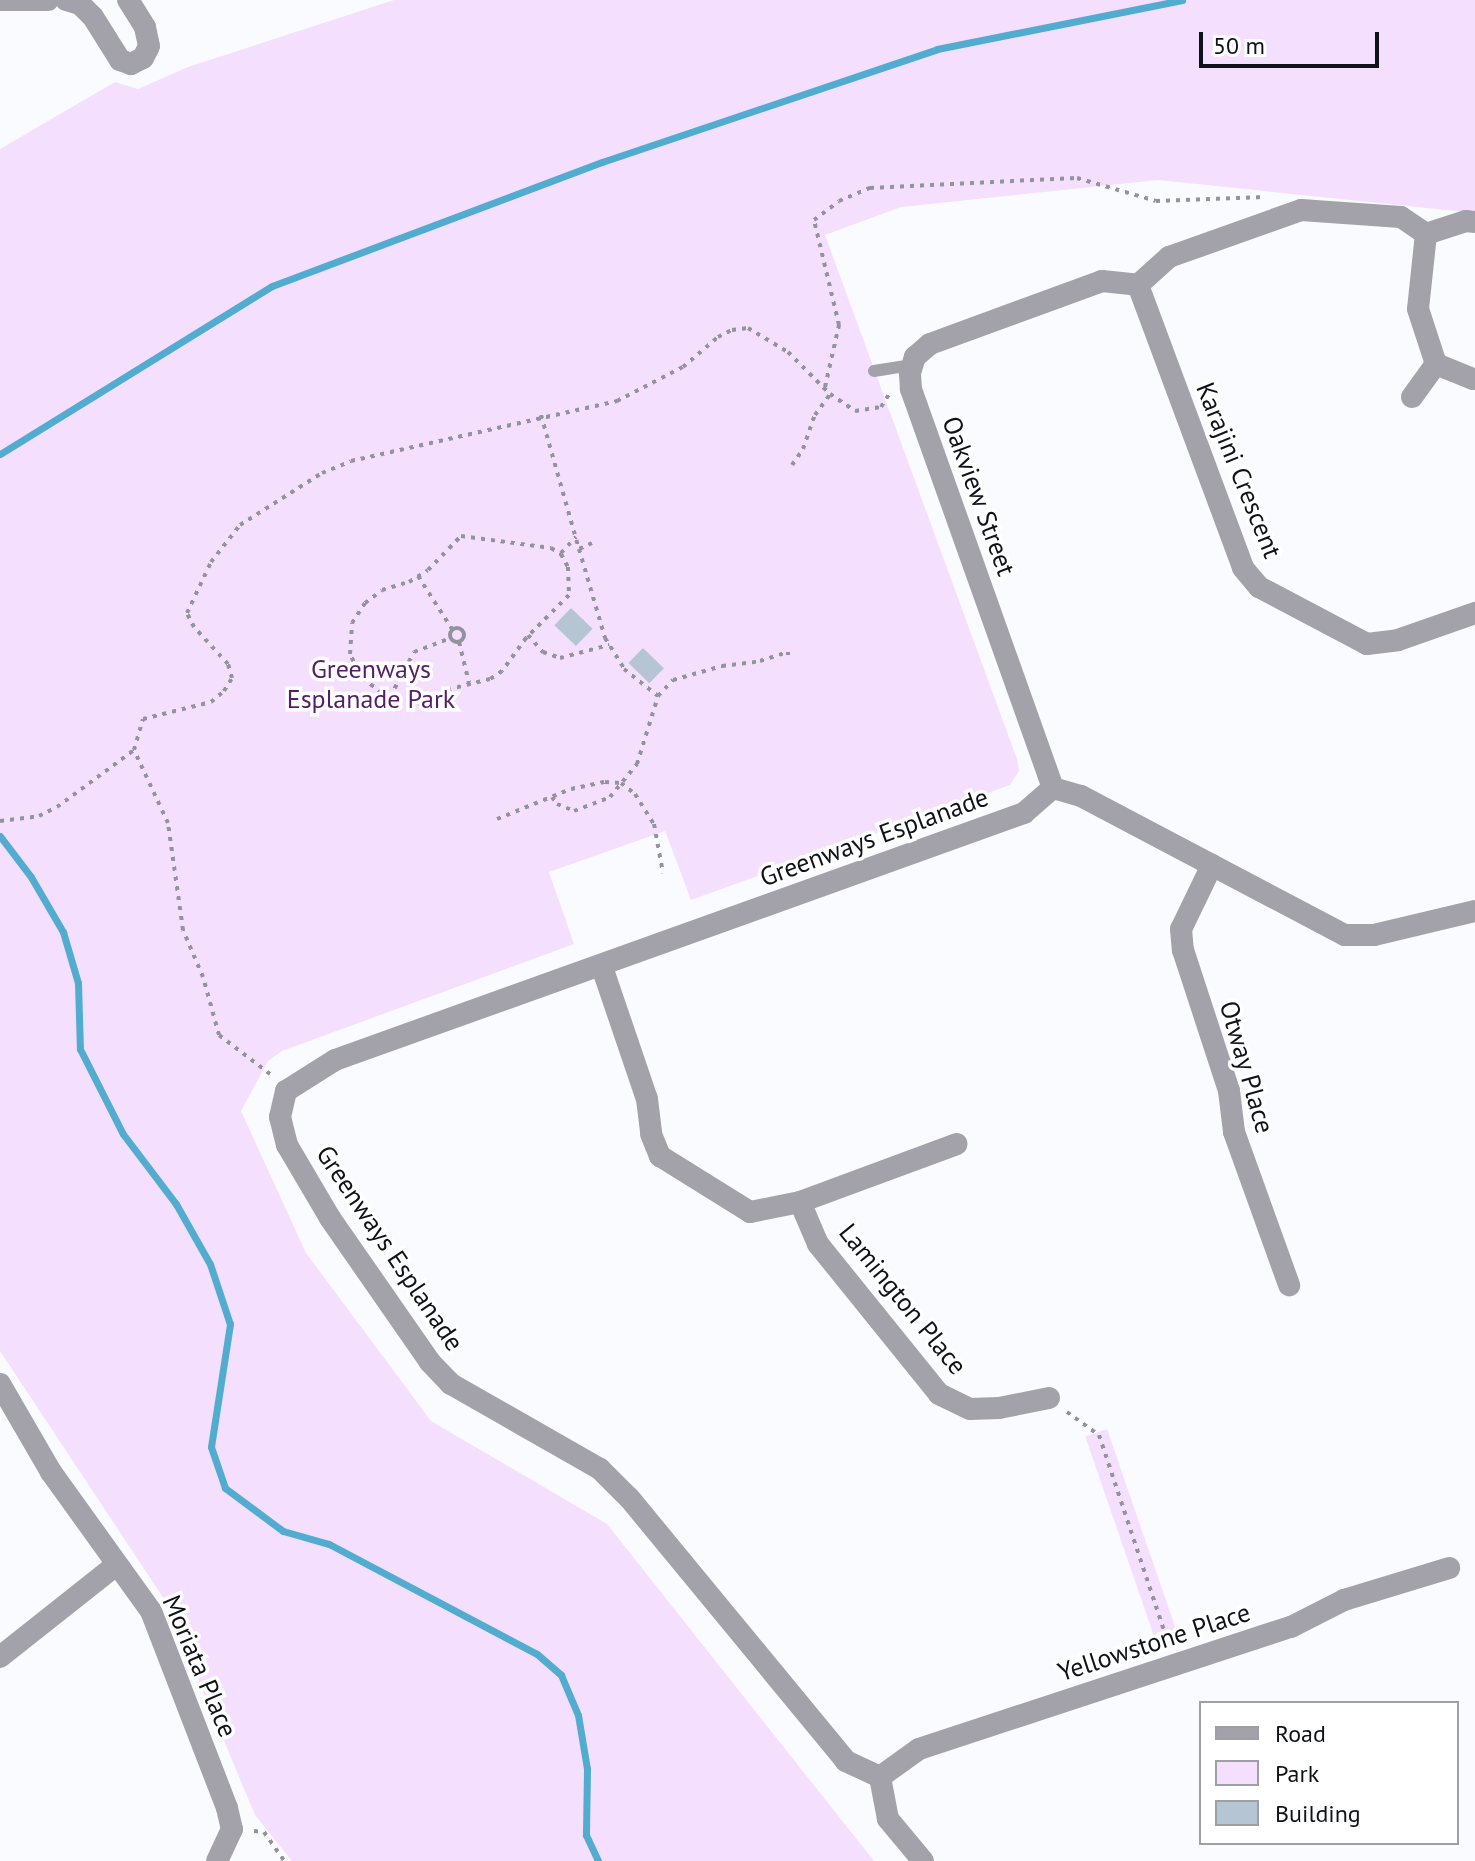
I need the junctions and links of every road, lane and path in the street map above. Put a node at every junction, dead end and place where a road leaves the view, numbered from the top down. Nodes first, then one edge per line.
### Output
1 (0, 0) edge
2 (48, 0) edge
3 (66, 0) edge
4 (132, 1) edge
5 (1268, 197) dead end
6 (1475, 222) edge
7 (1426, 234) junction
8 (1138, 285) junction
9 (1436, 364) junction
10 (911, 369) junction
11 (874, 371) dead end
12 (1473, 379) edge
13 (825, 388) junction
14 (830, 394) junction
15 (1412, 397) dead end
16 (541, 415) junction
17 (792, 465) dead end
18 (576, 537) junction
19 (592, 543) dead end
20 (579, 549) junction
21 (561, 554) junction
22 (418, 576) junction
23 (1475, 613) edge
24 (452, 629) junction
25 (528, 635) junction
26 (450, 638) junction
27 (459, 642) junction
28 (609, 645) junction
29 (788, 655) dead end
30 (469, 684) junction
31 (658, 696) junction
32 (390, 698) junction
33 (134, 750) junction
34 (621, 783) junction
35 (1053, 788) junction
36 (552, 797) junction
37 (497, 819) dead end
38 (0, 821) edge
39 (1212, 865) junction
40 (663, 873) dead end
41 (1473, 917) edge
42 (602, 967) junction
43 (286, 1091) junction
44 (957, 1144) dead end
45 (800, 1202) junction
46 (1289, 1285) dead end
47 (0, 1384) edge
48 (1049, 1398) joint
49 (116, 1565) junction
50 (1449, 1568) dead end
51 (0, 1657) edge
52 (1172, 1665) junction
53 (880, 1777) junction
54 (232, 1829) junction
55 (217, 1861) edge
56 (284, 1861) edge
57 (923, 1861) edge

1 - 2 street
3 - 4 street
5 - 13 path
6 - 7 street
7 - 8 street
7 - 9 street
8 - 10 street
8 - 23 street, Karajini Crescent
9 - 12 street
9 - 15 street
10 - 11 lane
10 - 14 path
10 - 35 street, Oakview Street
13 - 14 path
13 - 16 path
14 - 17 path
16 - 18 path
16 - 33 path
18 - 20 path
18 - 21 path
19 - 20 path
20 - 28 path
21 - 22 path
21 - 25 path
22 - 24 path
22 - 32 path
24 - 26 path
24 - 27 path
25 - 28 path
25 - 30 path
26 - 27 path
26 - 32 path
27 - 30 path
28 - 31 path
29 - 31 path
30 - 32 path
31 - 34 path
33 - 38 path
33 - 43 path
34 - 36 path
34 - 36 path
34 - 40 path
35 - 39 street
35 - 42 street, Greenways Esplanade
36 - 37 path
39 - 41 street
39 - 46 street, Otway Place
42 - 43 street, Greenways Esplanade
42 - 45 street
43 - 53 street, Greenways Esplanade
44 - 45 street
45 - 48 street, Lamington Place
47 - 49 street, Moriata Place
48 - 52 path
49 - 51 street
49 - 54 street, Moriata Place
50 - 52 street, Yellowstone Place
52 - 53 street, Yellowstone Place
53 - 57 street
54 - 55 street
54 - 56 path

